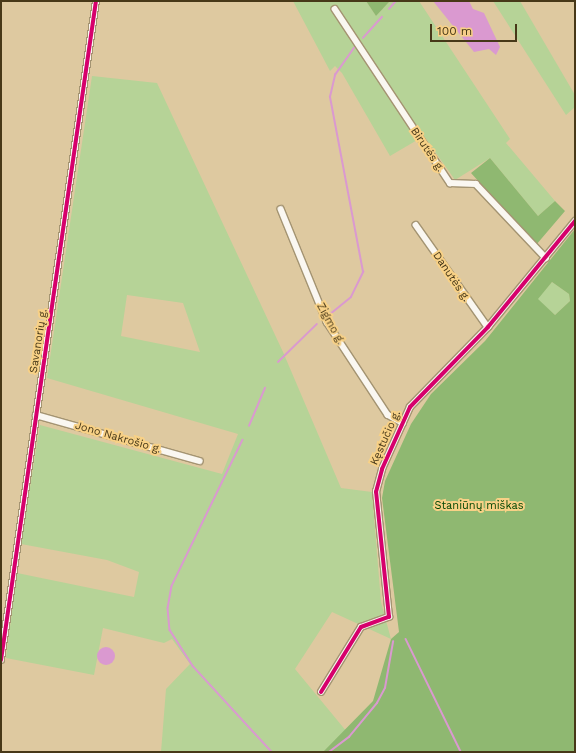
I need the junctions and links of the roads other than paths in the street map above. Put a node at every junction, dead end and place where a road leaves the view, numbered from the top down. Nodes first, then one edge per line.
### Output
1 (96, 1) edge
2 (335, 9) dead end
3 (282, 209) dead end
4 (575, 221) edge
5 (416, 225) dead end
6 (546, 258) junction
7 (488, 327) junction
8 (36, 415) junction
9 (403, 423) junction
10 (200, 461) dead end
11 (1, 660) edge
12 (321, 692) dead end

1 - 8 street, Savanorių g.
2 - 6 street, Birutės g.
3 - 9 street, Zigmo g.
4 - 6 street, Kęstučio g.
5 - 7 street, Danutės g.
6 - 7 street, Kęstučio g.
7 - 9 street, Kęstučio g.
8 - 10 street, Jono Nakrošio g.
8 - 11 street, Savanorių g.
9 - 12 street, Kęstučio g.

